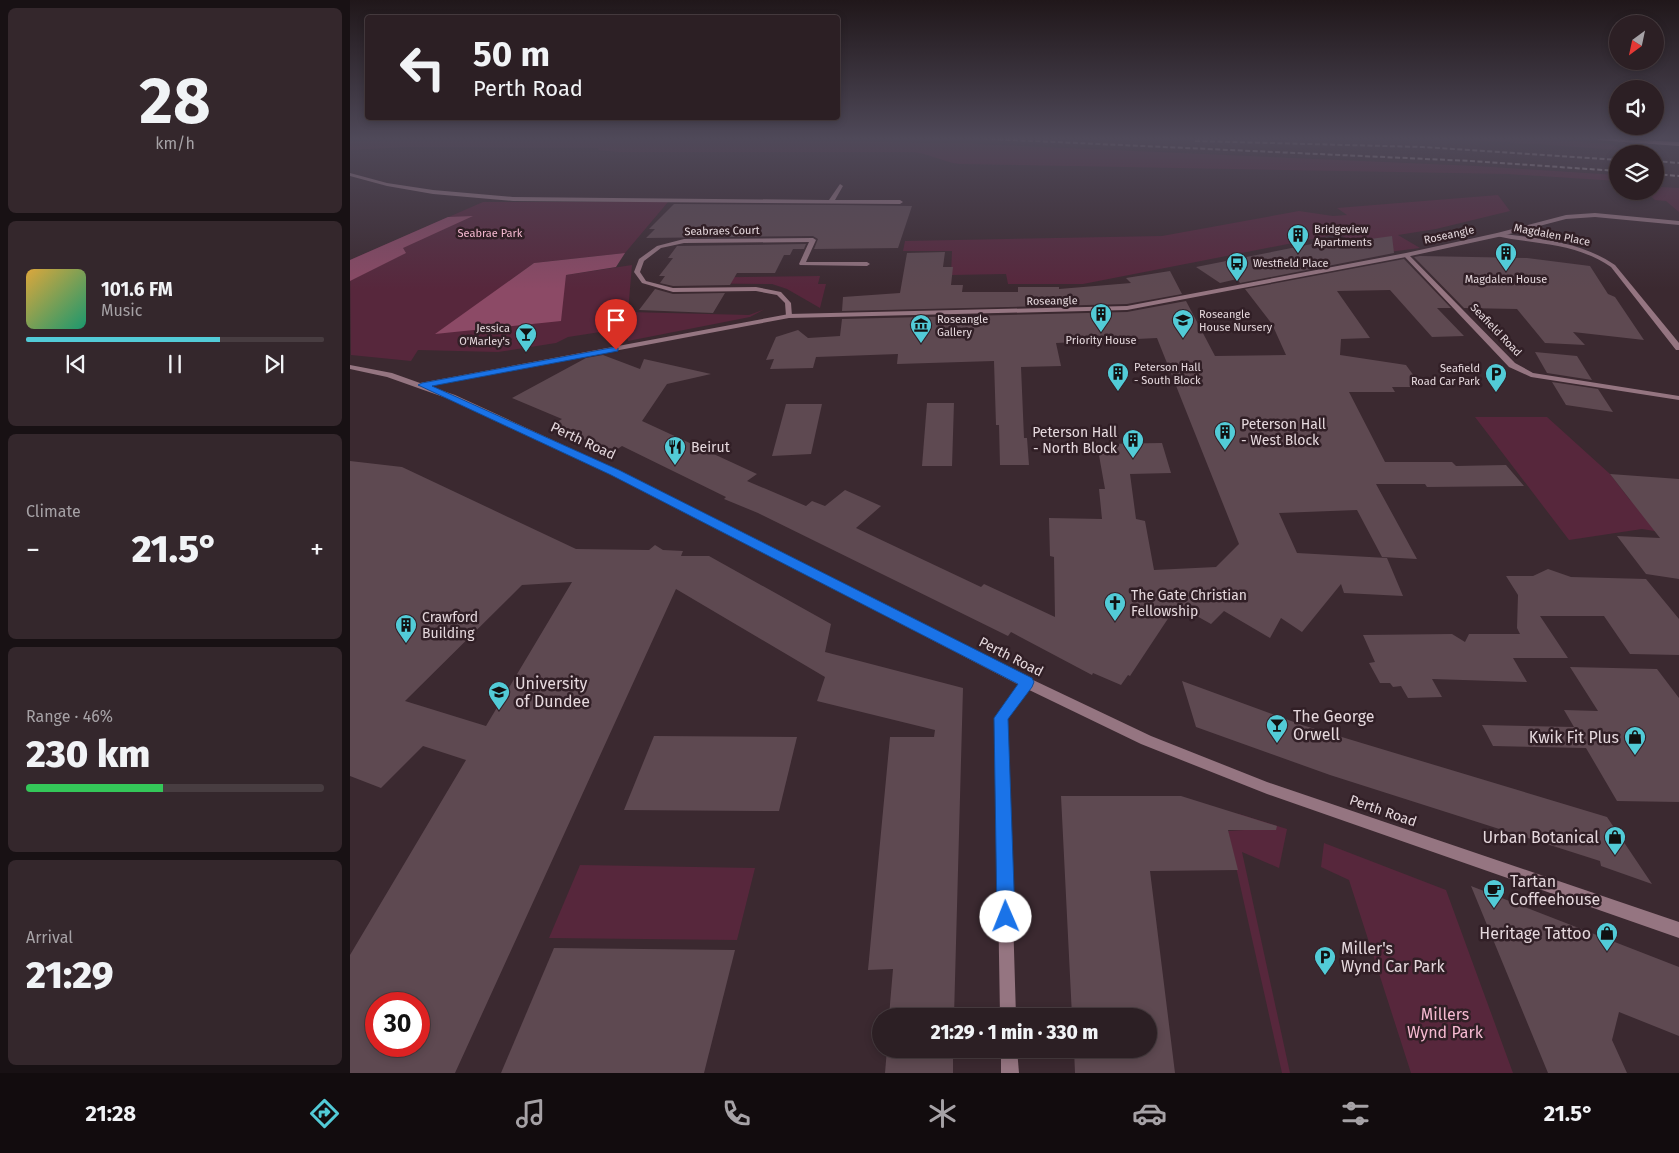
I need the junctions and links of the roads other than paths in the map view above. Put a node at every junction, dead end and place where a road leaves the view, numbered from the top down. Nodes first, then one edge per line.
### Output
1 (410, 188) edge
2 (839, 188) edge
3 (832, 200) junction
4 (900, 202) dead end
5 (1679, 223) edge
6 (1498, 235) junction
7 (1406, 255) junction
8 (867, 264) dead end
9 (789, 316) junction
10 (1679, 348) edge
11 (350, 367) edge
12 (422, 385) junction
13 (1679, 398) edge
14 (1027, 682) junction
15 (1679, 930) edge
16 (1008, 1008) edge
17 (1009, 1058) edge
18 (1010, 1073) edge

1 - 3 street
2 - 3 street
3 - 4 street
5 - 6 street, Roseangle
6 - 7 street, Roseangle
6 - 10 street, Magdalen Place
7 - 9 street, Roseangle
7 - 13 street, Seafield Road
8 - 9 street, Seabraes Court
9 - 12 street, Roseangle
11 - 12 street, Perth Road
12 - 14 street, Perth Road
14 - 15 street, Perth Road
14 - 16 street
17 - 18 street

